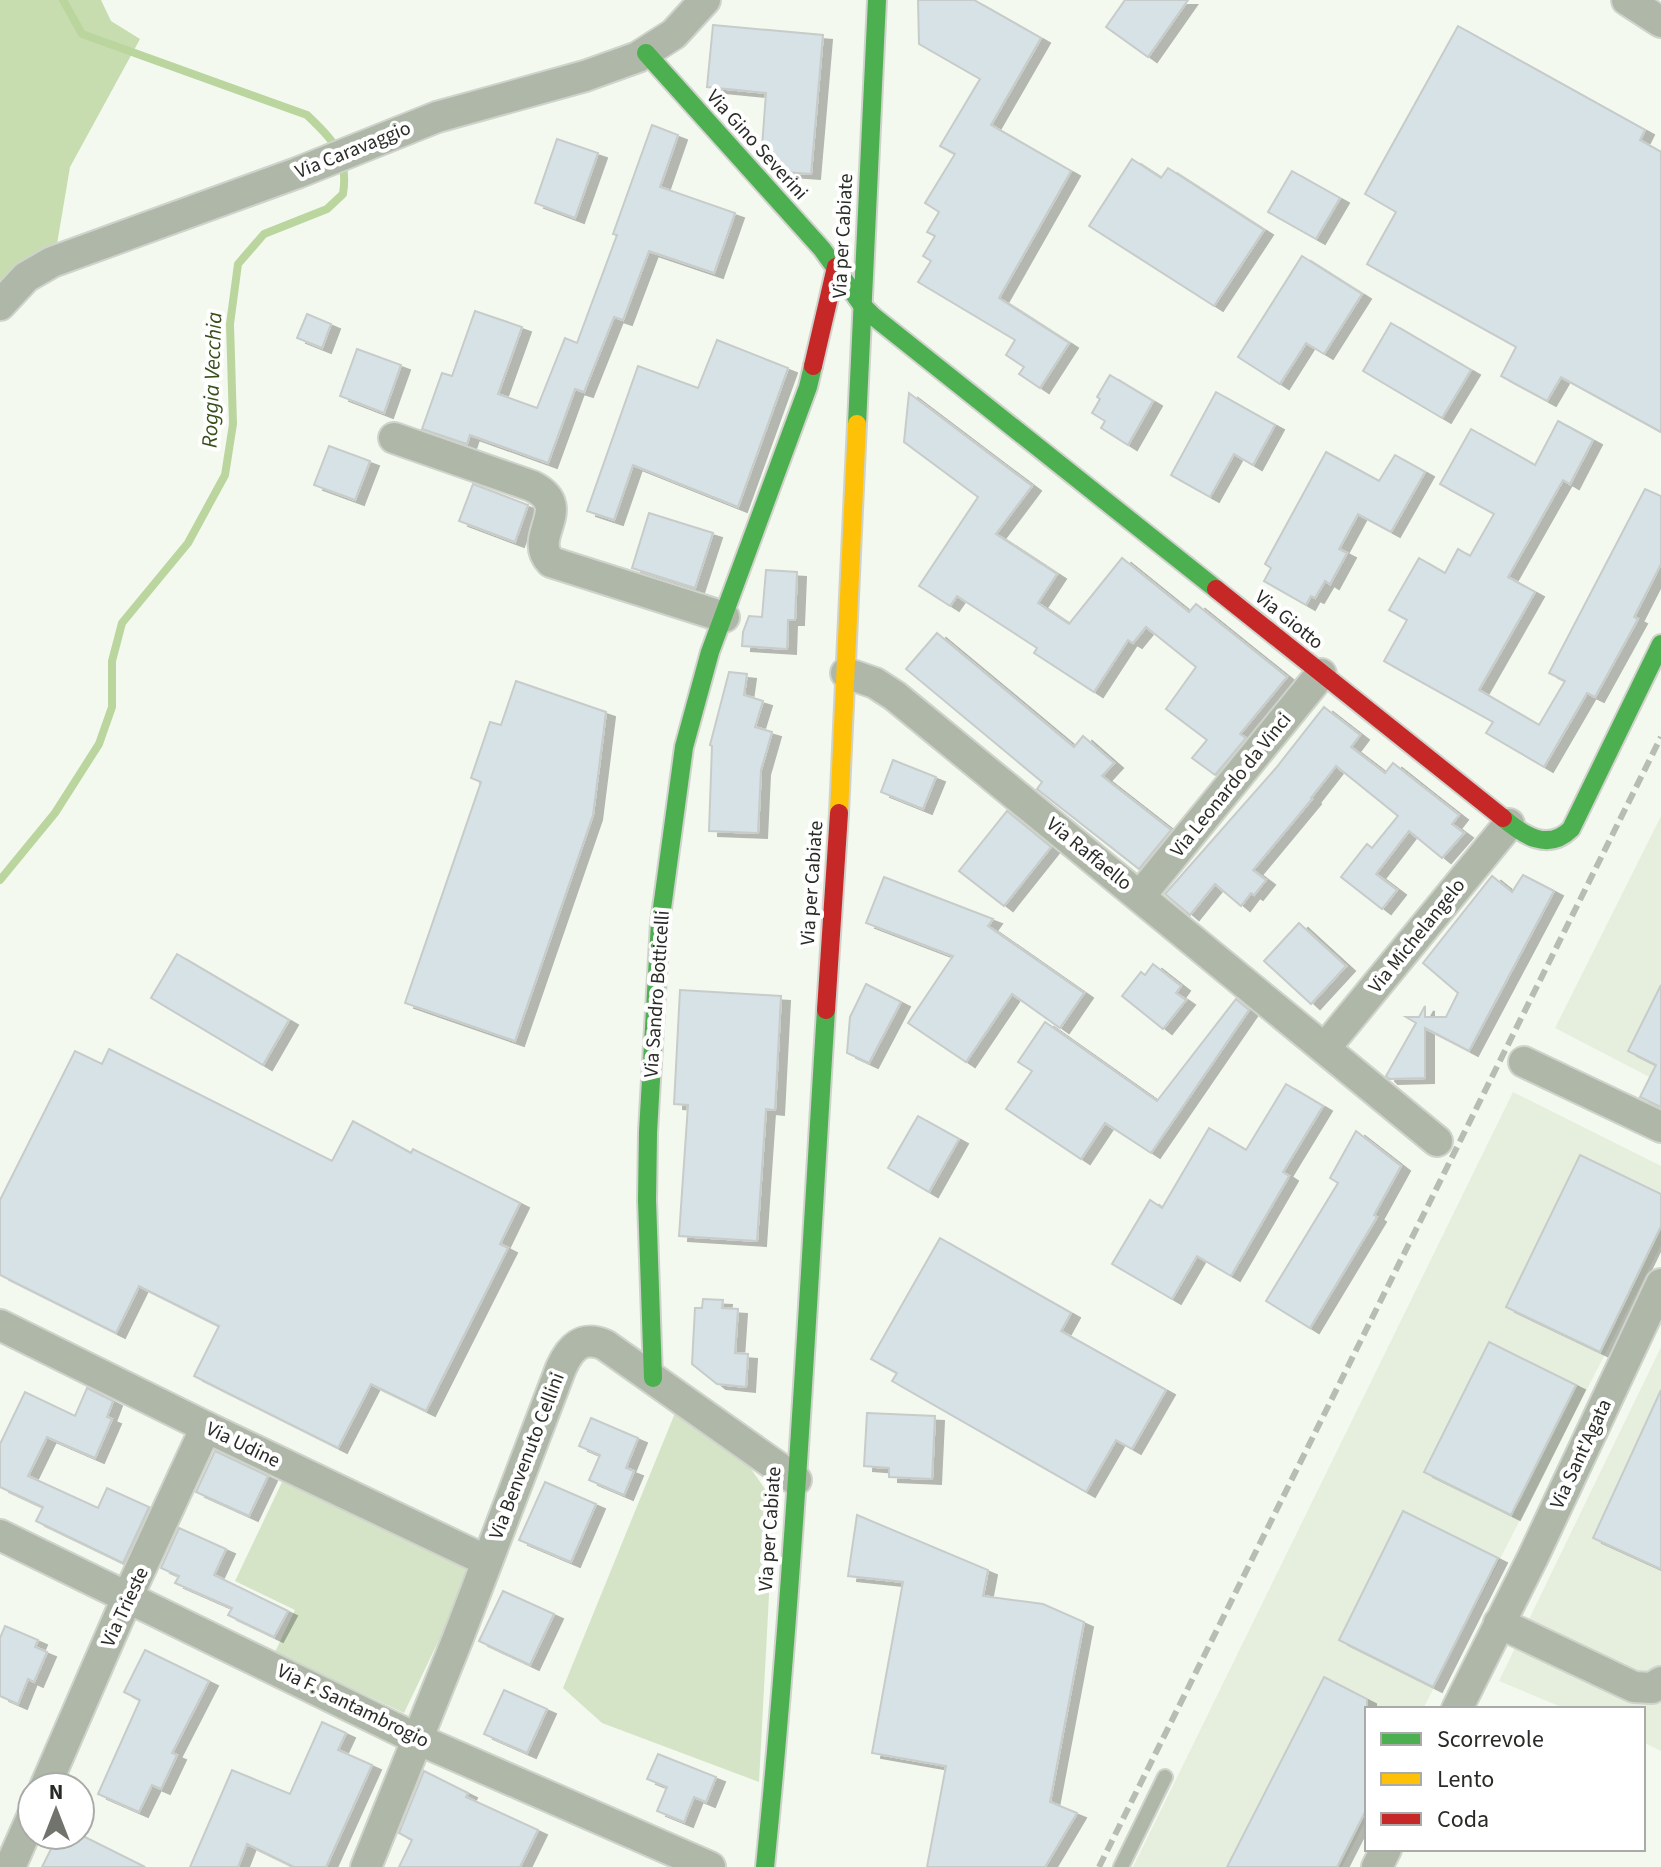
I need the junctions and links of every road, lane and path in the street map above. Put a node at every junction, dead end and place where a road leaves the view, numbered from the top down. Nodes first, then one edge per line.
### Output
1 (705, 0) edge
2 (877, 0) edge
3 (1627, 0) edge
4 (1661, 22) edge
5 (646, 53) junction
6 (836, 267) junction
7 (0, 305) edge
8 (862, 305) junction
9 (394, 438) dead end
10 (724, 617) junction
11 (1661, 644) edge
12 (846, 673) junction
13 (1321, 674) junction
14 (1509, 824) junction
15 (1140, 896) junction
16 (1325, 1048) junction
17 (1524, 1062) dead end
18 (1661, 1127) edge
19 (1437, 1141) dead end
20 (1661, 1284) edge
21 (0, 1325) edge
22 (653, 1378) junction
23 (206, 1427) junction
24 (796, 1480) junction
25 (0, 1535) edge
26 (487, 1561) junction
27 (128, 1596) junction
28 (1499, 1623) junction
29 (1661, 1682) edge
30 (1458, 1707) edge
31 (417, 1739) junction
32 (52, 1771) edge
33 (1165, 1777) dead end
34 (366, 1867) edge
35 (710, 1867) edge
36 (765, 1867) edge
37 (1121, 1867) edge

1 - 5 street, Via Caravaggio
2 - 8 street, Via per Cabiate
3 - 4 street
5 - 6 street, Via Gino Severini
5 - 7 street, Via Caravaggio
6 - 8 street, Via Giotto
6 - 10 street, Via Sandro Botticelli
8 - 12 street, Via per Cabiate
8 - 13 street, Via Giotto
9 - 10 street
10 - 22 street, Via Sandro Botticelli
11 - 14 street, Via Giotto
12 - 15 street, Via Raffaello
12 - 24 street, Via per Cabiate
13 - 14 street, Via Giotto
13 - 15 street, Via Leonardo da Vinci
14 - 16 street, Via Michelangelo
15 - 16 street, Via Raffaello
16 - 19 street, Via Raffaello
17 - 18 street
20 - 28 street, Via Sant'Agata
21 - 23 street, Via Udine
22 - 24 street, Via Benvenuto Cellini
22 - 26 street, Via Benvenuto Cellini
23 - 26 street, Via Udine
23 - 27 street, Via Trieste
24 - 36 street, Via per Cabiate
25 - 27 street, Via F. Santambrogio
26 - 31 street, Via Benvenuto Cellini
27 - 31 street, Via F. Santambrogio
27 - 32 street, Via Trieste
28 - 29 street
28 - 30 street, Via Sant'Agata
31 - 34 street, Via Benvenuto Cellini
31 - 35 street, Via F. Santambrogio
33 - 37 lane

